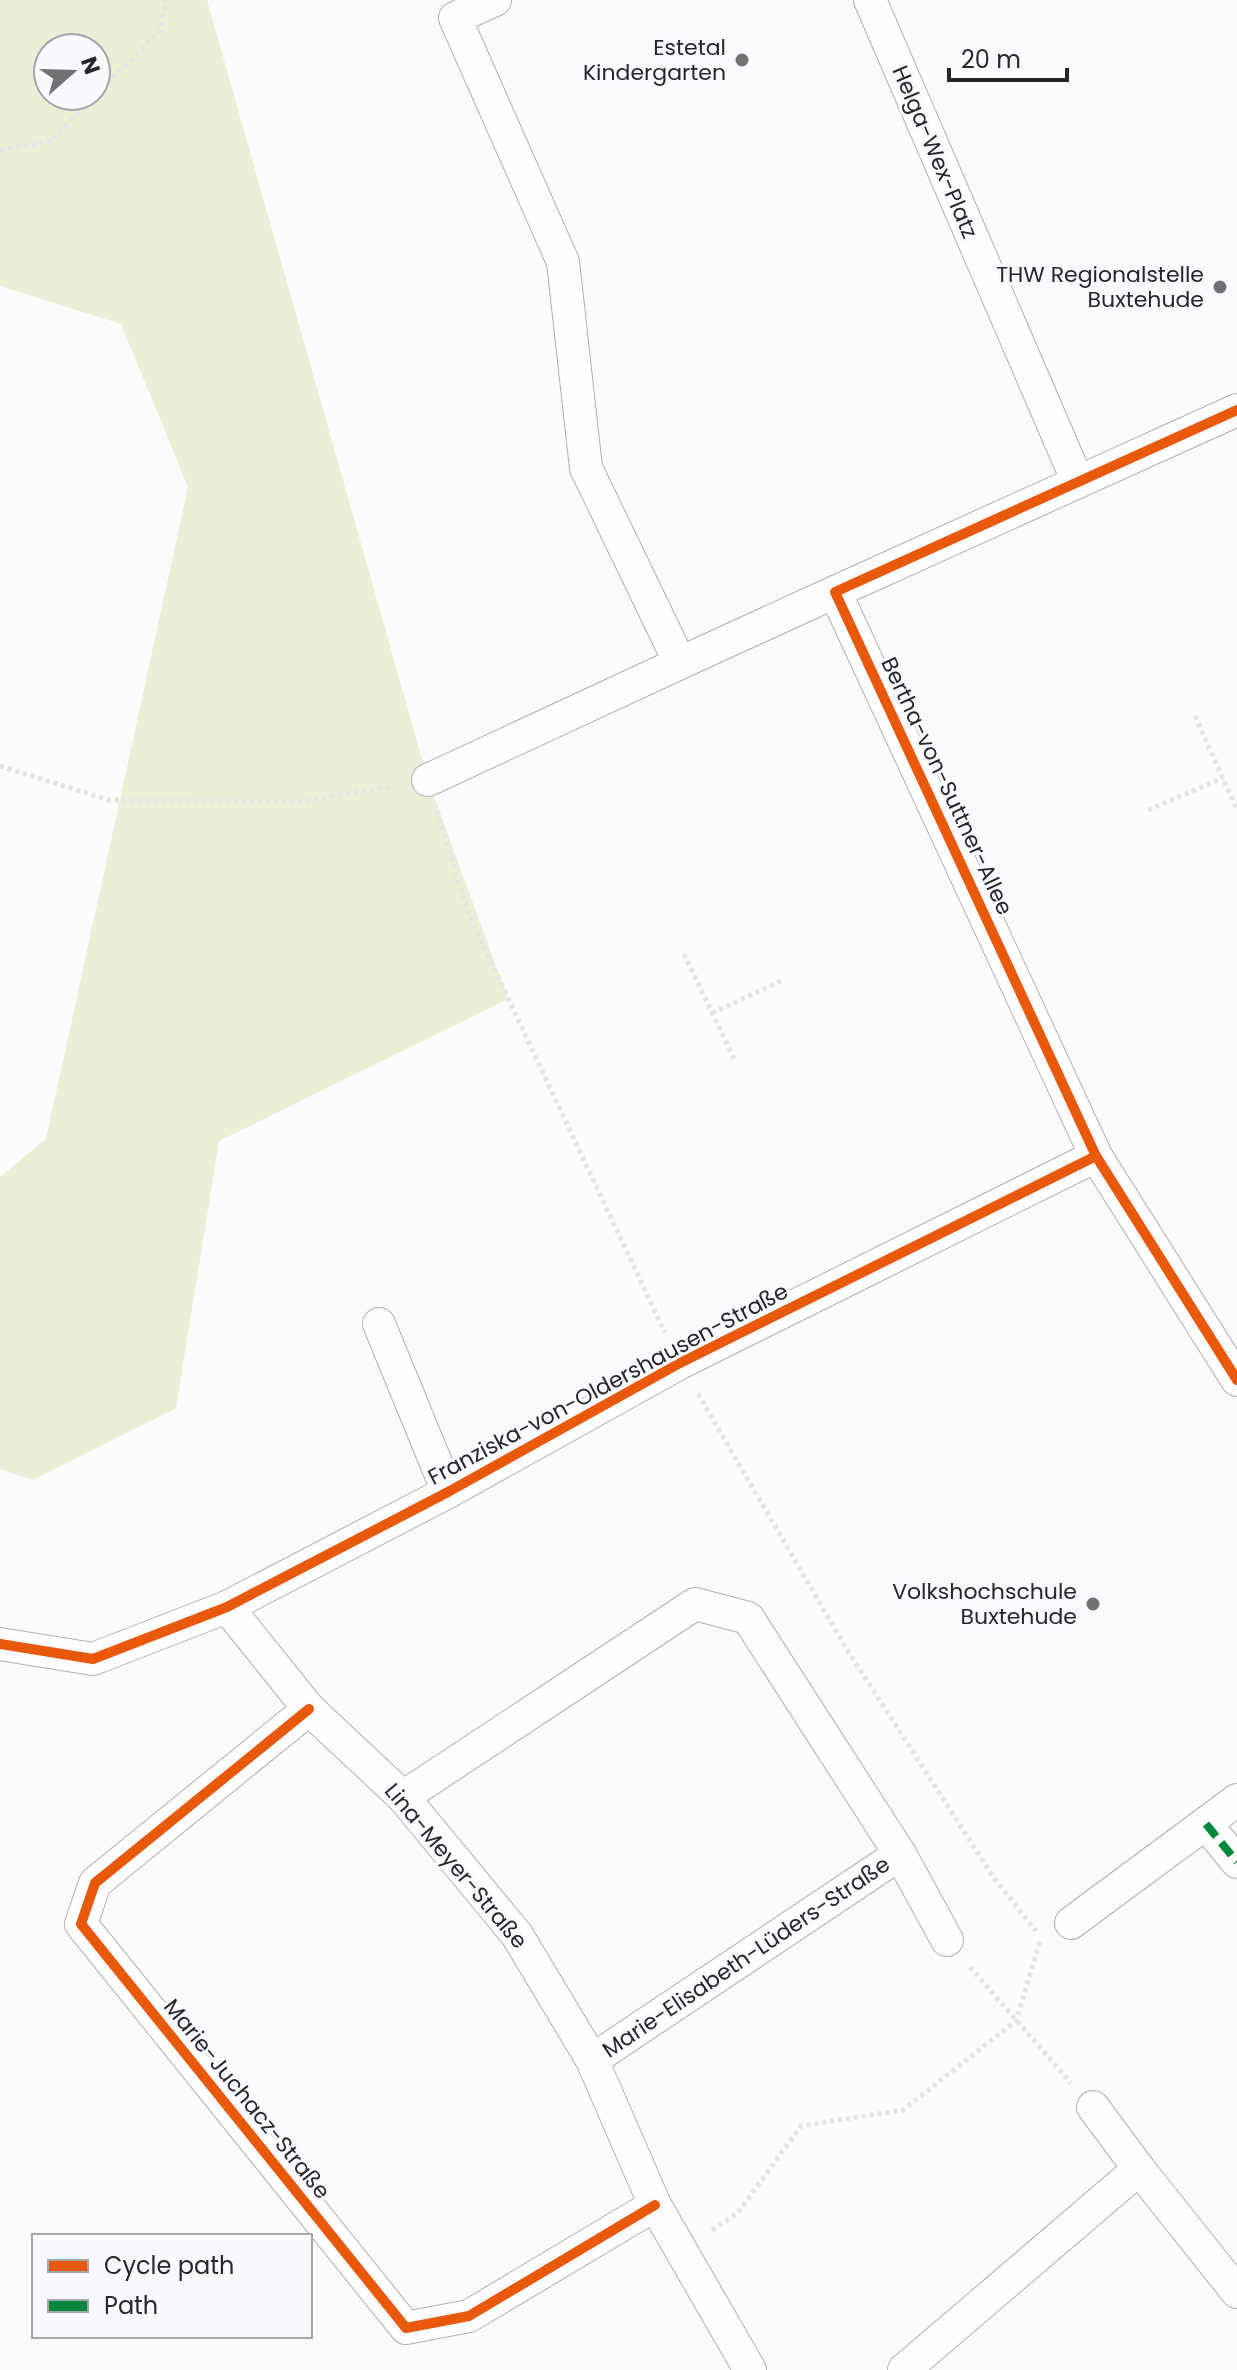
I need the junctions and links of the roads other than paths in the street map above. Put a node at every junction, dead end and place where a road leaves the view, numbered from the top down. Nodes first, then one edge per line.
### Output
1 (495, 0) edge
2 (870, 0) edge
3 (1237, 410) edge
4 (1077, 480) junction
5 (835, 592) junction
6 (680, 663) junction
7 (428, 780) road end
8 (1096, 1156) junction
9 (379, 1324) dead end
10 (1237, 1380) edge
11 (448, 1492) junction
12 (227, 1607) junction
13 (0, 1644) edge
14 (309, 1709) junction
15 (403, 1797) junction
16 (1237, 1800) edge
17 (1206, 1824) junction
18 (900, 1854) junction
19 (1237, 1862) edge
20 (1071, 1923) dead end
21 (947, 1940) road end
22 (592, 2060) junction
23 (1093, 2107) road end
24 (1139, 2169) junction
25 (655, 2205) junction
26 (1237, 2292) edge
27 (750, 2370) edge
28 (904, 2370) edge

1 - 6 street
2 - 4 street, Helga-Wex-Platz
3 - 4 street
4 - 5 street
5 - 6 street
5 - 8 street, Bertha-von-Suttner-Allee
6 - 7 street
8 - 10 street, Bertha-von-Suttner-Allee
8 - 11 street, Franziska-von-Oldershausen-Straße
9 - 11 street, Franziska-von-Oldershausen-Straße
11 - 12 street, Franziska-von-Oldershausen-Straße
12 - 13 street, Franziska-von-Oldershausen-Straße
12 - 14 street, Lina-Meyer-Straße
14 - 15 street, Lina-Meyer-Straße
14 - 25 street, Marie-Juchacz-Straße
15 - 18 street, Marie-Elisabeth-Lüders-Straße
15 - 22 street, Lina-Meyer-Straße
16 - 17 street
17 - 19 street
17 - 20 street
18 - 21 street, Marie-Elisabeth-Lüders-Straße
18 - 22 street, Marie-Elisabeth-Lüders-Straße
22 - 25 street, Lina-Meyer-Straße
23 - 24 street
24 - 26 street
24 - 28 street
25 - 27 street, Lina-Meyer-Straße

